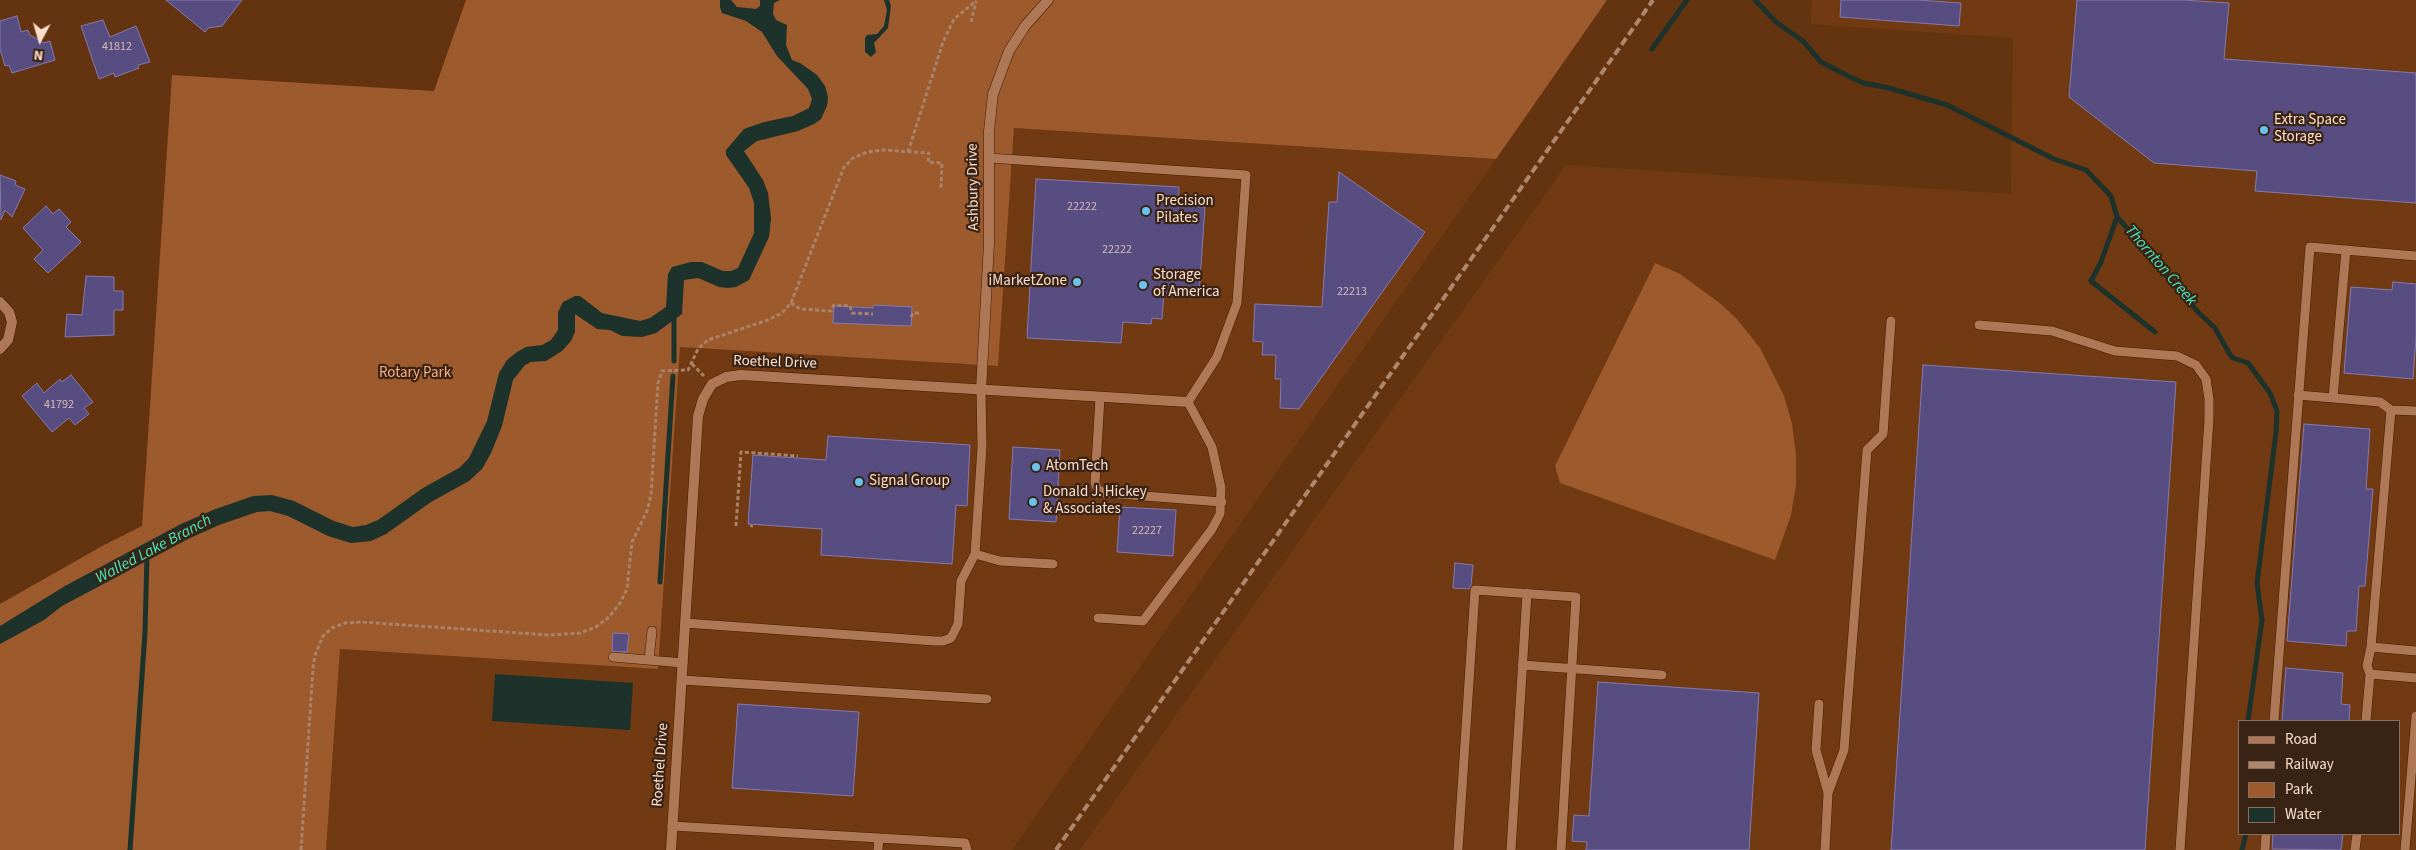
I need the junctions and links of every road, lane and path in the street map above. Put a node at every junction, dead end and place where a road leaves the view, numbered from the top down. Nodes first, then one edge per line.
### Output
1 (1048, 0) edge
2 (976, 1) edge
3 (970, 22) dead end
4 (908, 152) junction
5 (988, 158) junction
6 (941, 189) dead end
7 (2346, 250) junction
8 (2416, 256) edge
9 (0, 302) edge
10 (791, 303) junction
11 (919, 313) dead end
12 (873, 314) dead end
13 (911, 317) dead end
14 (1891, 321) dead end
15 (1978, 325) dead end
16 (0, 349) edge
17 (981, 390) junction
18 (2298, 395) junction
19 (1100, 397) junction
20 (2333, 398) junction
21 (1188, 402) junction
22 (2391, 410) junction
23 (2416, 411) edge
24 (798, 456) dead end
25 (1222, 502) junction
26 (736, 526) dead end
27 (975, 554) junction
28 (1053, 564) dead end
29 (1527, 593) junction
30 (1098, 618) dead end
31 (685, 623) junction
32 (652, 631) dead end
33 (2371, 647) junction
34 (2416, 651) edge
35 (613, 657) dead end
36 (650, 660) junction
37 (683, 663) junction
38 (1522, 665) junction
39 (1572, 668) junction
40 (2370, 674) junction
41 (1662, 675) dead end
42 (2416, 678) edge
43 (682, 680) junction
44 (987, 699) dead end
45 (1818, 704) dead end
46 (2416, 716) edge
47 (2274, 720) edge
48 (2366, 720) edge
49 (1828, 793) junction
50 (672, 826) junction
51 (2266, 835) edge
52 (2357, 835) edge
53 (879, 838) junction
54 (301, 850) edge
55 (671, 850) edge
56 (878, 850) edge
57 (967, 850) edge
58 (1458, 850) edge
59 (1511, 850) edge
60 (1561, 850) edge
61 (1824, 850) edge
62 (2180, 850) edge
63 (2265, 850) edge
64 (2355, 850) edge
65 (2405, 850) edge

1 - 5 street, Ashbury Drive
2 - 3 path
2 - 4 path
4 - 6 path
4 - 10 path
5 - 17 street, Ashbury Drive
5 - 21 lane
7 - 8 lane
7 - 18 lane
7 - 20 lane
9 - 16 street
10 - 12 path
10 - 54 path
11 - 13 path
14 - 49 lane
15 - 62 lane
17 - 19 street, Roethel Drive
17 - 27 lane
17 - 31 street, Roethel Drive
18 - 20 lane
18 - 47 lane
19 - 21 street, Roethel Drive
19 - 25 lane
20 - 22 lane
21 - 25 lane
22 - 23 lane
22 - 33 lane
24 - 26 path
25 - 30 lane
27 - 28 lane
27 - 31 lane
29 - 38 lane
29 - 39 lane
29 - 58 lane
31 - 37 street, Roethel Drive
32 - 36 lane
33 - 34 lane
33 - 40 lane
35 - 36 lane
36 - 37 lane
37 - 43 street, Roethel Drive
38 - 39 lane
38 - 59 lane
39 - 41 lane
39 - 60 lane
40 - 42 lane
40 - 48 lane
43 - 44 lane
43 - 50 street, Roethel Drive
45 - 49 lane
46 - 65 lane
49 - 61 lane
50 - 53 lane
50 - 55 street, Roethel Drive
51 - 63 lane
52 - 64 lane
53 - 56 lane
53 - 57 lane

